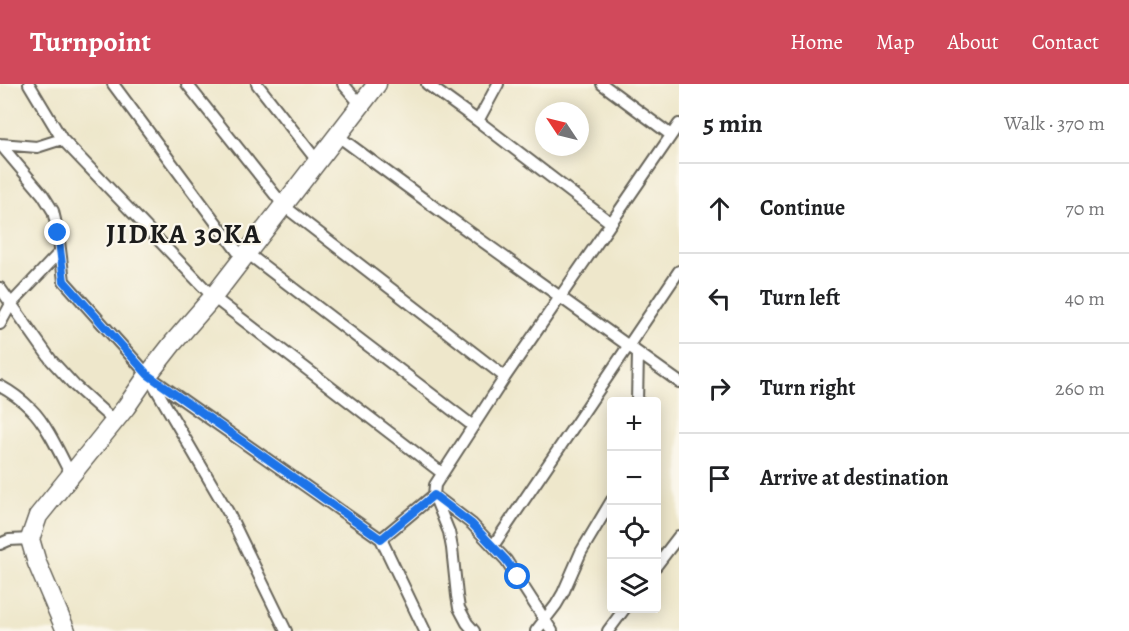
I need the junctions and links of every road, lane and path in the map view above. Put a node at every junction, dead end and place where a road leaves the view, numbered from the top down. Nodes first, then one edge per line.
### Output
1 (29, 84) edge
2 (112, 84) edge
3 (187, 84) edge
4 (257, 84) edge
5 (343, 84) edge
6 (377, 84) edge
7 (427, 84) edge
8 (498, 84) edge
9 (602, 84) edge
10 (361, 105) junction
11 (478, 121) junction
12 (679, 124) edge
13 (671, 135) junction
14 (338, 136) junction
15 (62, 139) junction
16 (318, 162) junction
17 (284, 206) junction
18 (611, 223) junction
19 (60, 252) junction
20 (245, 256) junction
21 (679, 271) edge
22 (0, 288) edge
23 (213, 297) junction
24 (561, 297) junction
25 (11, 304) junction
26 (0, 324) edge
27 (628, 345) junction
28 (638, 352) junction
29 (148, 375) junction
30 (505, 377) junction
31 (679, 382) edge
32 (0, 386) edge
33 (637, 397) edge
34 (114, 422) junction
35 (473, 426) junction
36 (442, 473) junction
37 (71, 475) junction
38 (434, 495) junction
39 (609, 505) edge
40 (679, 536) edge
41 (30, 539) junction
42 (381, 539) junction
43 (0, 544) edge
44 (493, 546) junction
45 (661, 561) edge
46 (622, 613) edge
47 (545, 619) junction
48 (66, 631) edge
49 (286, 631) edge
50 (425, 631) edge
51 (474, 631) edge
52 (536, 631) edge
53 (552, 631) edge
54 (608, 631) edge

1 - 15 street
2 - 20 street
3 - 17 street
4 - 16 street
5 - 10 street
6 - 10 highway
7 - 11 street
8 - 11 street
9 - 13 street
10 - 14 highway
11 - 18 street
12 - 13 street
13 - 18 street
14 - 16 highway
14 - 24 street
15 - 19 street
15 - 23 street
16 - 17 highway
17 - 20 highway
17 - 30 street
18 - 24 street
19 - 25 street
19 - 29 street
20 - 23 highway
20 - 35 street
21 - 27 street
22 - 25 street
23 - 29 highway
23 - 36 street
24 - 27 street
24 - 30 street
25 - 26 street
25 - 34 street
27 - 28 street
27 - 44 street
28 - 31 street
28 - 33 street
29 - 34 highway
29 - 42 street
29 - 49 street
30 - 35 street
32 - 37 street
34 - 37 highway
35 - 36 street
36 - 38 street
37 - 41 highway
38 - 42 street
38 - 44 street
38 - 51 street
39 - 47 street
40 - 45 street
41 - 43 street
41 - 48 highway
42 - 50 street
44 - 47 street
46 - 54 street
47 - 52 street
47 - 53 street

